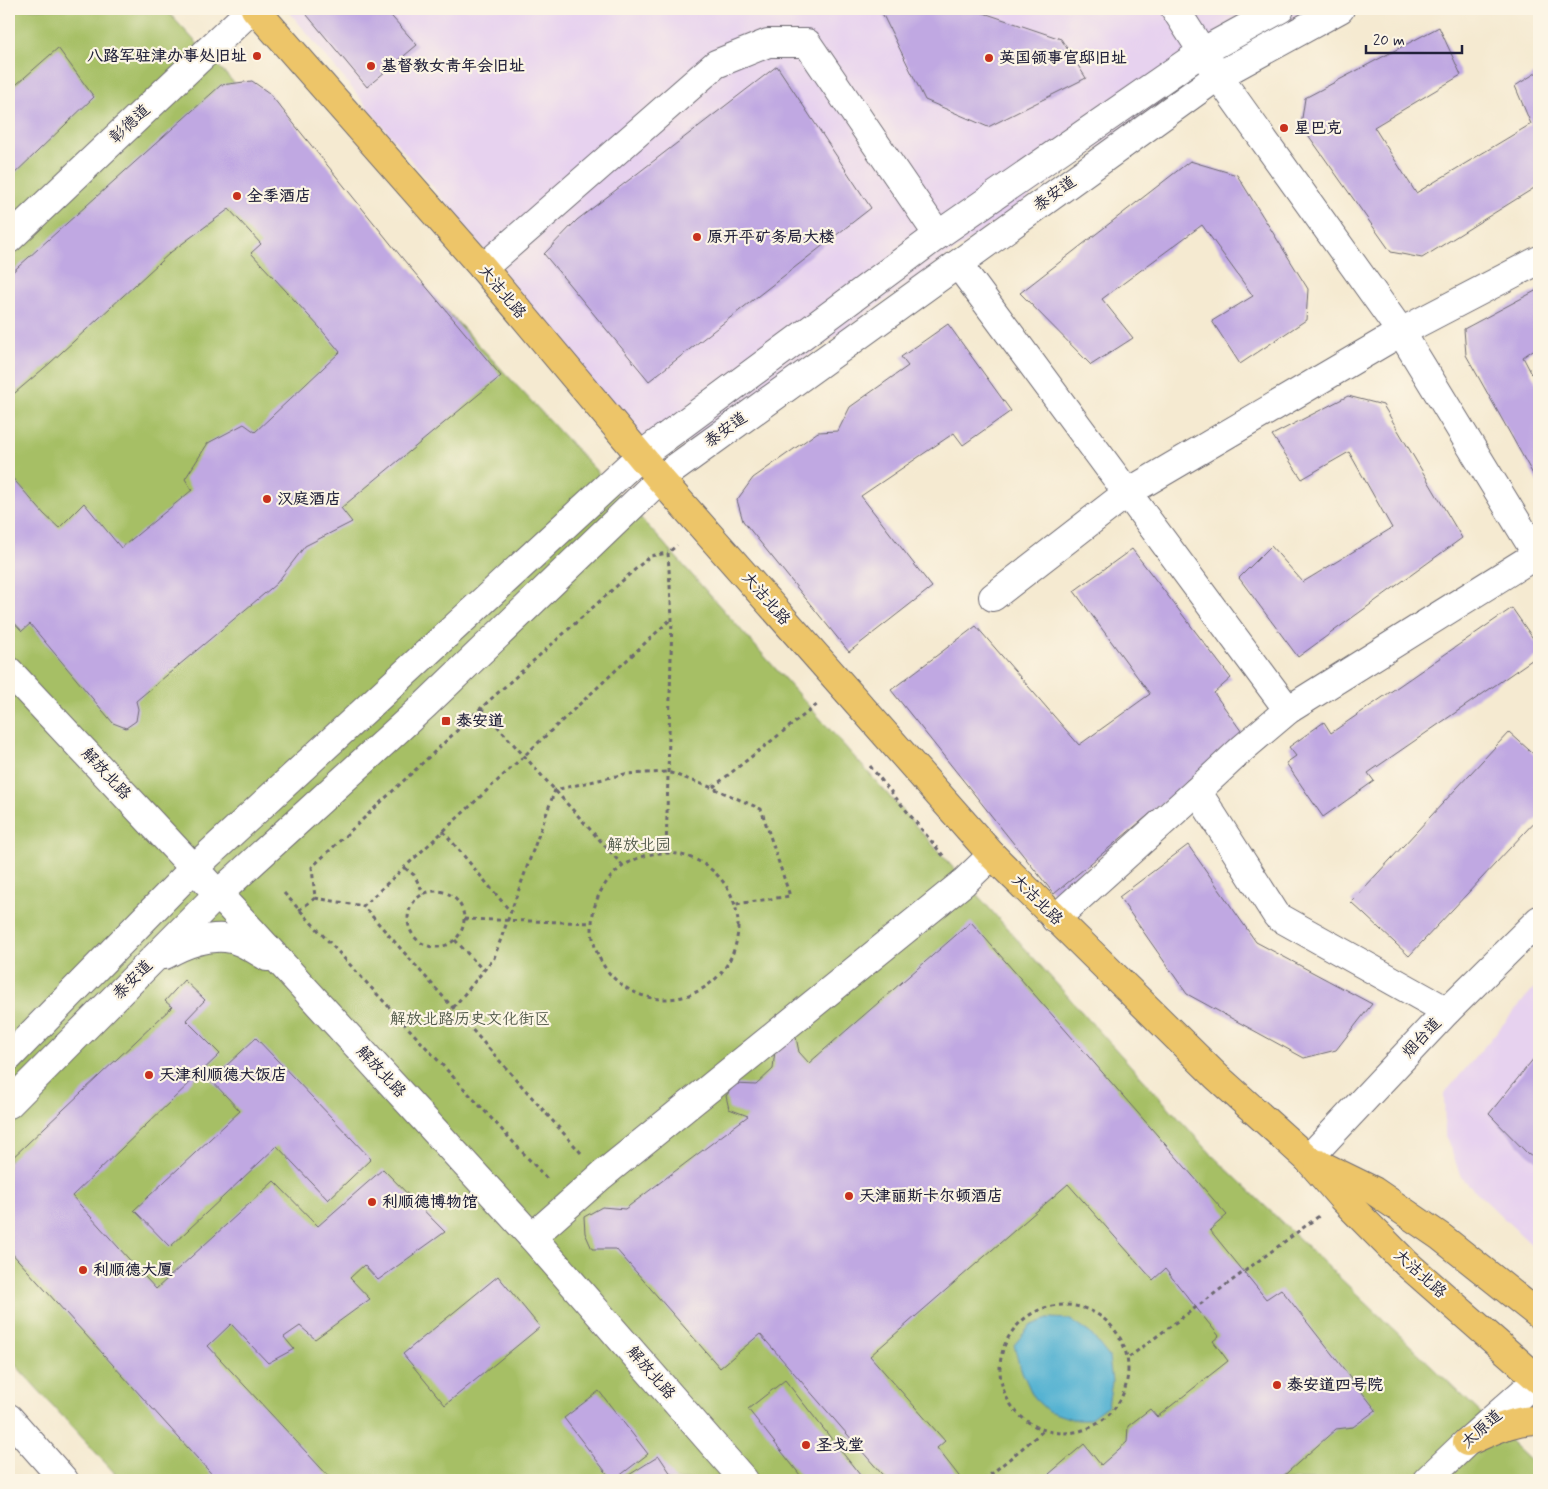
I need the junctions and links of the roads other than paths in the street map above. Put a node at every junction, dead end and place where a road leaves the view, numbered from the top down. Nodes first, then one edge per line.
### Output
1 (254, 9) edge
2 (1175, 9) edge
3 (1280, 9) edge
4 (1340, 9) edge
5 (1202, 52) junction
6 (1218, 76) junction
7 (938, 235) junction
8 (9, 239) edge
9 (1539, 260) edge
10 (958, 264) junction
11 (483, 268) junction
12 (1401, 332) junction
13 (640, 456) junction
14 (660, 478) junction
15 (1127, 493) junction
16 (1538, 555) edge
17 (993, 597) dead end
18 (9, 671) edge
19 (1288, 710) junction
20 (1197, 791) junction
21 (992, 855) junction
22 (194, 868) junction
23 (218, 894) junction
24 (1055, 919) junction
25 (1539, 920) edge
26 (146, 967) junction
27 (289, 972) junction
28 (1447, 1011) junction
29 (9, 1057) edge
30 (9, 1104) edge
31 (1308, 1159) junction
32 (532, 1237) junction
33 (1539, 1315) edge
34 (1539, 1379) edge
35 (9, 1418) edge
36 (1539, 1420) edge
37 (1467, 1442) junction
38 (64, 1480) edge
39 (744, 1480) edge
40 (1427, 1480) edge

1 - 8 street, 彰德道
1 - 11 main road, 大沽北路
2 - 5 street
3 - 5 street, 泰安道
4 - 6 street, 泰安道
5 - 6 street
5 - 7 street, 泰安道
6 - 10 street, 泰安道
6 - 12 street
7 - 11 street
7 - 13 street, 泰安道
9 - 12 street
10 - 14 street, 泰安道
10 - 15 street
11 - 13 main road, 大沽北路
12 - 15 street
12 - 16 street
13 - 14 main road, 大沽北路
13 - 22 street, 泰安道
14 - 21 main road, 大沽北路
14 - 23 street, 泰安道
15 - 17 street
15 - 19 street
16 - 19 street
18 - 22 street, 解放北路
19 - 20 street
20 - 24 street
20 - 28 street
21 - 24 main road, 大沽北路
21 - 32 street
22 - 23 street, 解放北路
22 - 29 street, 泰安道
23 - 26 street, 泰安道
23 - 27 street, 解放北路
24 - 31 main road, 大沽北路
25 - 28 street, 烟台道
26 - 27 street
26 - 30 street, 泰安道
27 - 32 street, 解放北路
28 - 31 street, 烟台道
31 - 33 main road, 大沽北路
31 - 34 main road, 大沽北路
32 - 39 street, 解放北路
34 - 37 street, 太原道
35 - 38 street
36 - 37 main road
37 - 40 street, 太原道

